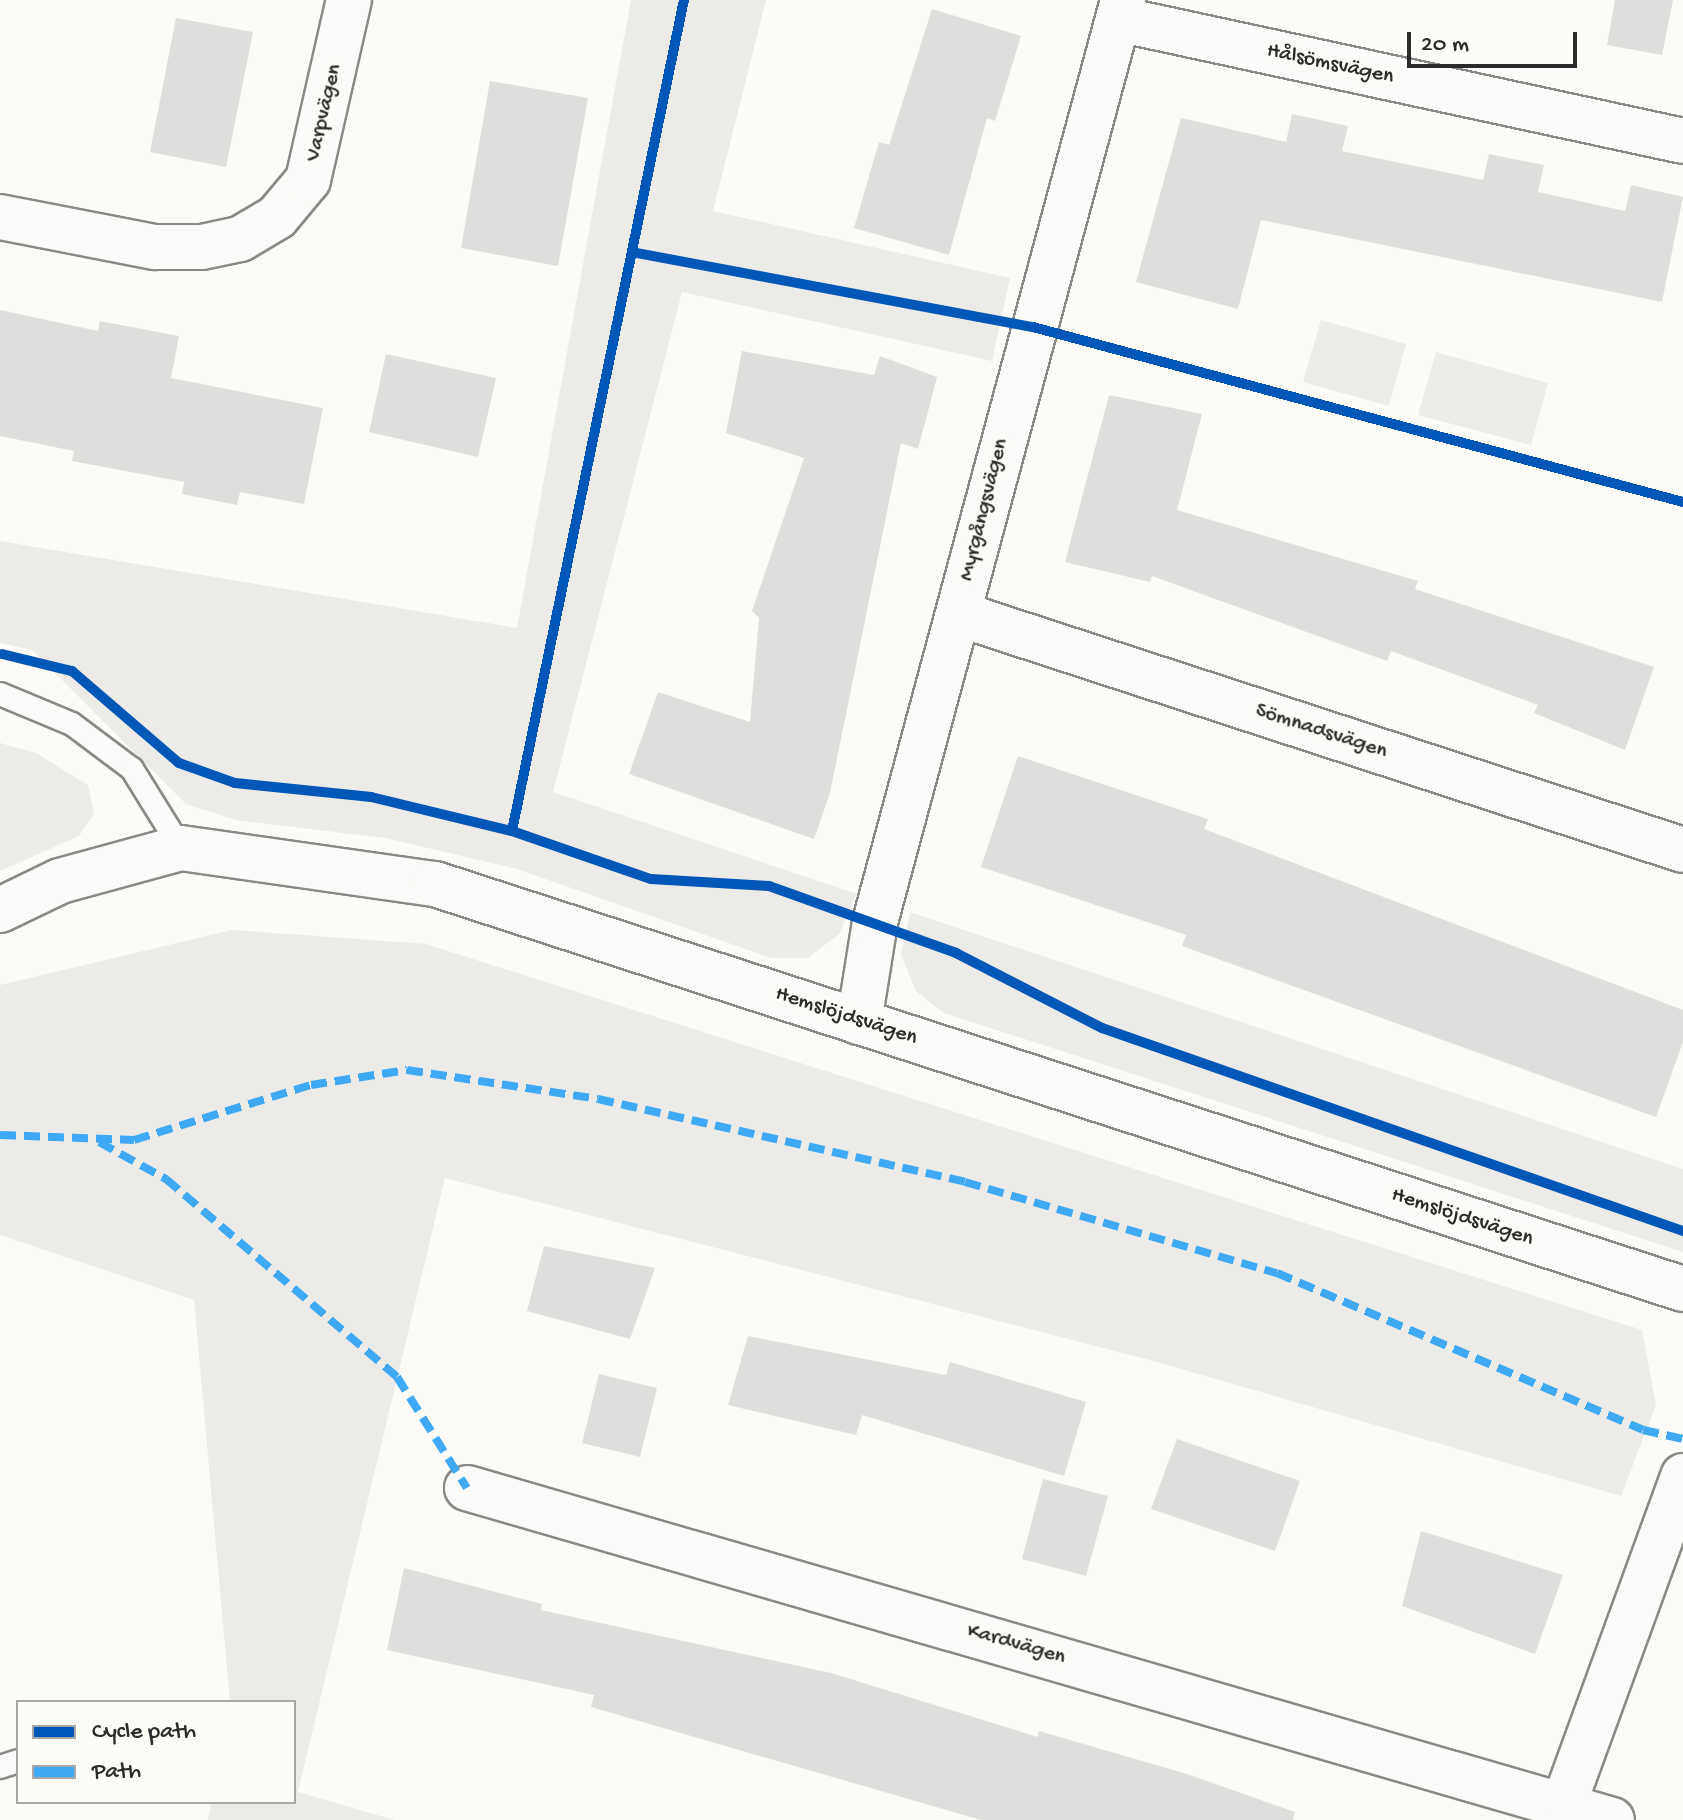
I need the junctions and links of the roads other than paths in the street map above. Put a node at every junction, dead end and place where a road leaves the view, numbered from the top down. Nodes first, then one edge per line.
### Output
1 (349, 0) edge
2 (1120, 10) edge
3 (1683, 141) edge
4 (0, 217) edge
5 (959, 614) junction
6 (0, 694) edge
7 (181, 848) junction
8 (1683, 850) edge
9 (0, 910) edge
10 (859, 1022) junction
11 (1683, 1289) edge
12 (1683, 1476) edge
13 (467, 1488) dead end
14 (1565, 1801) junction
15 (1612, 1820) edge

1 - 4 street, Varpvägen
2 - 3 street, Hålsömsvägen
2 - 5 street, Myrgångsvägen
5 - 8 street, Sömnadsvägen
5 - 10 street, Myrgångsvägen
6 - 7 lane
7 - 9 street, Hemslöjdsvägen
7 - 10 street, Hemslöjdsvägen
10 - 11 street, Hemslöjdsvägen
12 - 14 street
13 - 14 street, Kardvägen
14 - 15 street, Kardvägen

